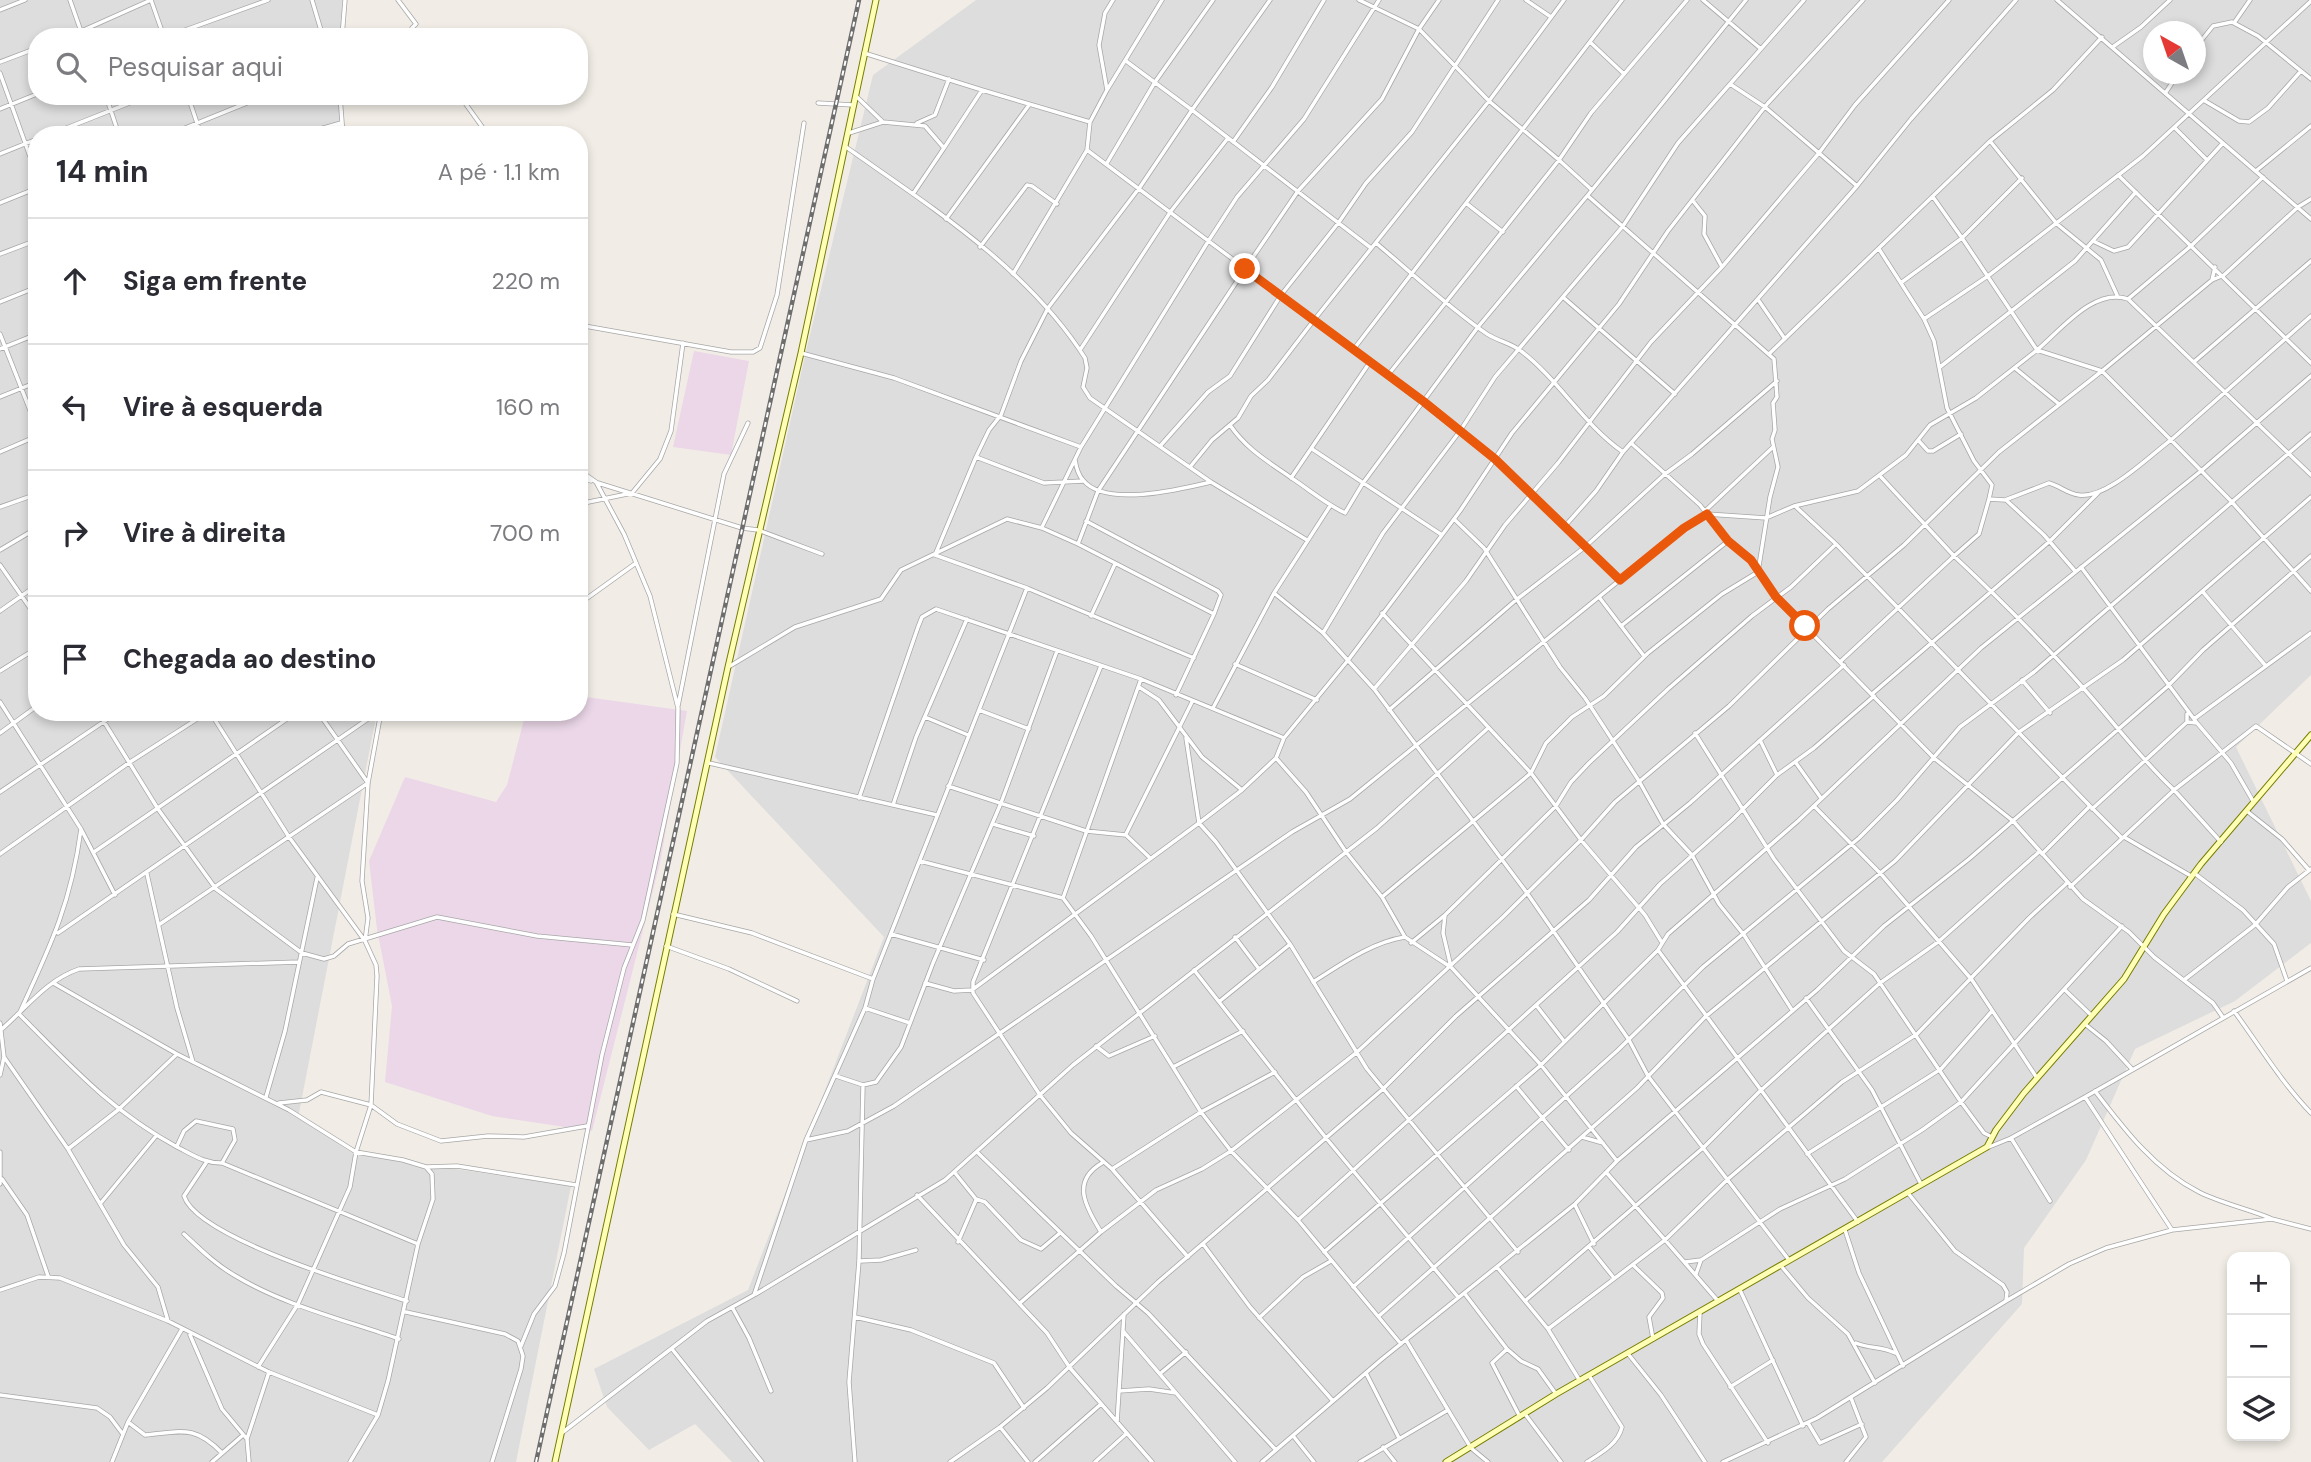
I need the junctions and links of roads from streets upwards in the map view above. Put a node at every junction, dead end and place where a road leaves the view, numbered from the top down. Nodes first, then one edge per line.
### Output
1 (25, 0) edge
2 (70, 0) edge
3 (151, 0) edge
4 (268, 0) edge
5 (312, 0) edge
6 (345, 0) edge
7 (398, 0) edge
8 (876, 0) edge
9 (1112, 0) edge
10 (1162, 0) edge
11 (1213, 0) edge
12 (1270, 0) edge
13 (1324, 0) edge
14 (1359, 0) edge
15 (1379, 0) edge
16 (1439, 0) edge
17 (1498, 0) edge
18 (1526, 0) edge
19 (1564, 0) edge
20 (1622, 0) edge
21 (1687, 0) edge
22 (1703, 0) edge
23 (1746, 0) edge
24 (1804, 0) edge
25 (1863, 0) edge
26 (1950, 0) edge
27 (2015, 0) edge
28 (2057, 0) edge
29 (2170, 0) edge
30 (2250, 0) edge
31 (2311, 1) edge
32 (1374, 8) junction
33 (0, 10) edge
34 (1550, 17) junction
35 (1729, 22) junction
36 (2234, 23) junction
37 (80, 28) edge
38 (94, 28) edge
39 (162, 28) edge
40 (190, 28) edge
41 (320, 28) edge
42 (343, 28) edge
43 (412, 28) edge
44 (1419, 29) junction
45 (2206, 35) edge
46 (2102, 37) junction
47 (2265, 41) junction
48 (1590, 42) junction
49 (2114, 46) junction
50 (1761, 49) junction
51 (28, 51) edge
52 (864, 53) junction
53 (1126, 61) junction
54 (0, 62) edge
55 (1455, 67) junction
56 (2301, 71) junction
57 (0, 73) edge
58 (1624, 74) junction
59 (949, 79) junction
60 (2311, 79) edge
61 (1155, 82) junction
62 (1730, 84) junction
63 (2171, 84) edge
64 (982, 90) junction
65 (1107, 90) junction
66 (2166, 92) junction
67 (855, 96) junction
68 (28, 98) edge
69 (1489, 101) junction
70 (2205, 101) junction
71 (818, 103) dead end
72 (11, 105) junction
73 (109, 105) edge
74 (126, 105) edge
75 (191, 105) edge
76 (242, 105) edge
77 (340, 105) edge
78 (466, 105) edge
79 (853, 105) junction
80 (1029, 105) junction
81 (1765, 107) junction
82 (0, 109) edge
83 (1192, 110) junction
84 (111, 112) junction
85 (2190, 114) junction
86 (804, 122) dead end
87 (883, 122) junction
88 (1090, 122) junction
89 (341, 123) junction
90 (915, 123) junction
91 (196, 124) junction
92 (73, 126) edge
93 (115, 126) edge
94 (191, 126) edge
95 (330, 126) edge
96 (342, 126) edge
97 (482, 126) edge
98 (2311, 126) edge
99 (2175, 128) junction
100 (1522, 130) junction
101 (847, 134) junction
102 (1228, 138) junction
103 (1990, 141) junction
104 (28, 142) edge
105 (1233, 142) junction
106 (2223, 143) junction
107 (24, 144) junction
108 (844, 146) junction
109 (944, 148) junction
110 (1087, 150) junction
111 (1819, 153) junction
112 (0, 154) edge
113 (28, 154) edge
114 (1559, 160) junction
115 (2207, 160) junction
116 (1107, 163) junction
117 (1266, 166) junction
118 (2257, 170) junction
119 (2118, 175) junction
120 (2263, 177) junction
121 (2022, 178) junction
122 (1857, 186) junction
123 (1140, 187) junction
124 (1298, 191) junction
125 (1592, 191) junction
126 (28, 192) edge
127 (2136, 192) junction
128 (912, 194) junction
129 (1588, 196) junction
130 (1933, 197) junction
131 (2311, 199) edge
132 (1693, 201) junction
133 (0, 203) edge
134 (1466, 203) junction
135 (1057, 204) junction
136 (2298, 207) junction
137 (1171, 211) junction
138 (2158, 214) junction
139 (945, 219) junction
140 (2311, 219) edge
141 (1339, 222) junction
142 (2057, 224) junction
143 (1623, 226) junction
144 (1503, 232) junction
145 (1962, 238) junction
146 (1209, 240) junction
147 (2095, 242) junction
148 (28, 243) edge
149 (1376, 243) junction
150 (2192, 245) junction
151 (980, 247) junction
152 (1371, 248) junction
153 (1880, 249) junction
154 (2088, 250) junction
155 (1655, 253) junction
156 (0, 254) edge
157 (2311, 261) edge
158 (1722, 267) junction
159 (2215, 267) junction
160 (1245, 269) junction
161 (1013, 274) junction
162 (1410, 275) junction
163 (2224, 275) junction
164 (1988, 276) junction
165 (2212, 280) junction
166 (1902, 282) junction
167 (1696, 290) junction
168 (28, 291) edge
169 (1280, 295) junction
170 (2117, 295) junction
171 (1564, 298) junction
172 (2128, 299) junction
173 (1759, 301) junction
174 (0, 302) edge
175 (1447, 303) junction
176 (1048, 308) junction
177 (2255, 309) junction
178 (2014, 312) junction
179 (2311, 316) edge
180 (1924, 318) junction
181 (1314, 320) junction
182 (1736, 323) junction
183 (2158, 325) junction
184 (588, 327) edge
185 (1478, 327) junction
186 (1597, 328) junction
187 (0, 334) edge
188 (28, 338) edge
189 (2285, 339) junction
190 (1784, 340) junction
191 (683, 343) junction
192 (6, 347) junction
193 (0, 349) edge
194 (1520, 349) junction
195 (1080, 350) junction
196 (1353, 350) junction
197 (2037, 350) junction
198 (1770, 353) junction
199 (801, 354) junction
200 (2195, 361) junction
201 (1370, 362) junction
202 (1636, 362) junction
203 (2311, 363) edge
204 (1940, 368) junction
205 (2016, 369) junction
206 (2102, 371) junction
207 (1388, 375) junction
208 (2311, 376) edge
209 (1777, 381) junction
210 (1553, 382) junction
211 (28, 385) edge
212 (23, 387) junction
213 (2226, 393) junction
214 (1675, 394) junction
215 (0, 397) edge
216 (1423, 401) junction
217 (28, 402) edge
218 (2059, 404) junction
219 (1104, 408) junction
220 (1001, 415) junction
221 (1950, 415) junction
222 (748, 423) dead end
223 (2254, 423) junction
224 (1587, 424) junction
225 (1230, 425) junction
226 (1460, 430) junction
227 (1139, 432) junction
228 (1961, 434) junction
229 (2311, 434) edge
230 (28, 440) edge
231 (1918, 440) junction
232 (2171, 440) junction
233 (1632, 443) junction
234 (1160, 445) junction
235 (1081, 446) junction
236 (1773, 447) junction
237 (1312, 449) junction
238 (0, 452) edge
239 (1623, 452) junction
240 (2288, 454) junction
241 (976, 457) junction
242 (1074, 458) junction
243 (1495, 459) junction
244 (1190, 467) junction
245 (2201, 471) junction
246 (1980, 472) junction
247 (1665, 474) junction
248 (2311, 475) edge
249 (588, 476) edge
250 (1881, 477) junction
251 (1292, 478) junction
252 (588, 480) edge
253 (1083, 481) junction
254 (596, 482) junction
255 (1212, 482) junction
256 (1061, 483) junction
257 (1363, 483) junction
258 (1098, 491) junction
259 (2100, 492) junction
260 (632, 494) junction
261 (1532, 495) junction
262 (2014, 496) junction
263 (28, 497) edge
264 (2311, 497) edge
265 (1989, 499) junction
266 (2005, 500) junction
267 (606, 501) junction
268 (2231, 501) junction
269 (588, 503) edge
270 (1330, 506) junction
271 (1794, 506) junction
272 (1401, 507) junction
273 (0, 508) edge
274 (2018, 510) junction
275 (1706, 512) junction
276 (1766, 518) junction
277 (1454, 519) junction
278 (716, 520) junction
279 (1086, 521) junction
280 (1926, 525) junction
281 (1565, 526) junction
282 (1041, 528) junction
283 (758, 530) junction
284 (28, 533) edge
285 (1441, 535) junction
286 (1307, 540) junction
287 (2262, 540) junction
288 (1728, 541) junction
289 (2050, 541) junction
290 (1078, 544) junction
291 (1836, 544) junction
292 (1585, 547) junction
293 (0, 550) edge
294 (1487, 552) junction
295 (822, 554) dead end
296 (935, 555) junction
297 (1954, 556) junction
298 (2311, 556) edge
299 (636, 564) junction
300 (1115, 564) junction
301 (0, 565) edge
302 (2081, 567) junction
303 (2075, 571) junction
304 (1758, 572) junction
305 (2292, 573) junction
306 (1868, 576) junction
307 (1620, 580) junction
308 (1027, 589) junction
309 (1992, 590) junction
310 (28, 592) edge
311 (2203, 592) junction
312 (2311, 592) edge
313 (1274, 593) junction
314 (22, 596) junction
315 (1599, 597) junction
316 (1776, 597) junction
317 (588, 598) edge
318 (1516, 600) junction
319 (28, 605) edge
320 (2113, 606) junction
321 (1897, 607) junction
322 (0, 611) edge
323 (1381, 612) junction
324 (1214, 614) junction
325 (1091, 616) junction
326 (967, 619) junction
327 (2019, 619) junction
328 (2232, 625) junction
329 (1621, 626) junction
330 (1808, 628) junction
331 (1009, 633) junction
332 (1323, 633) junction
333 (2311, 633) edge
334 (1544, 642) junction
335 (1930, 643) junction
336 (1413, 644) junction
337 (2140, 645) junction
338 (1057, 651) junction
339 (28, 654) edge
340 (1644, 656) junction
341 (2053, 656) junction
342 (1194, 658) junction
343 (1349, 659) junction
344 (1842, 663) junction
345 (1235, 664) junction
346 (1101, 666) junction
347 (2265, 666) junction
348 (728, 667) junction
349 (1436, 670) junction
350 (1959, 670) junction
351 (0, 671) edge
352 (1141, 679) junction
353 (2022, 680) junction
354 (2168, 686) junction
355 (1139, 687) junction
356 (2085, 689) junction
357 (1374, 690) junction
358 (1176, 695) junction
359 (1873, 695) junction
360 (1317, 700) junction
361 (0, 702) edge
362 (1192, 702) junction
363 (1464, 704) junction
364 (1588, 704) junction
365 (1992, 704) junction
366 (678, 708) junction
367 (1213, 708) junction
368 (979, 710) junction
369 (1389, 710) junction
370 (28, 712) edge
371 (2187, 712) junction
372 (2050, 713) junction
373 (925, 717) junction
374 (195, 721) edge
375 (214, 721) edge
376 (283, 721) edge
377 (324, 721) edge
378 (366, 721) edge
379 (378, 721) edge
380 (2195, 721) junction
381 (14, 722) junction
382 (104, 722) joint
383 (2187, 722) junction
384 (1899, 723) junction
385 (1177, 727) junction
386 (1029, 729) junction
387 (1487, 729) junction
388 (2116, 730) junction
389 (2019, 732) junction
390 (0, 733) edge
391 (1695, 733) junction
392 (968, 735) junction
393 (2311, 735) edge
394 (1186, 738) junction
395 (1284, 738) junction
396 (1760, 740) junction
397 (336, 741) junction
398 (1612, 742) junction
399 (1416, 745) junction
400 (2221, 752) junction
401 (234, 753) junction
402 (2294, 753) junction
403 (1276, 758) junction
404 (1934, 758) junction
405 (130, 762) junction
406 (709, 762) junction
407 (1795, 762) junction
408 (2144, 762) junction
409 (2311, 764) edge
410 (39, 766) junction
411 (1531, 773) junction
412 (1722, 774) junction
413 (1438, 775) junction
414 (1777, 775) junction
415 (2062, 777) junction
416 (1639, 781) junction
417 (368, 783) junction
418 (1968, 783) junction
419 (948, 786) junction
420 (1242, 790) junction
421 (2174, 790) junction
422 (0, 792) edge
423 (261, 794) junction
424 (859, 798) junction
425 (1821, 798) junction
426 (1001, 803) junction
427 (2255, 803) junction
428 (893, 804) junction
429 (1556, 806) junction
430 (1814, 806) junction
431 (2091, 807) junction
432 (66, 809) junction
433 (158, 809) junction
434 (1744, 810) junction
435 (2248, 812) junction
436 (1321, 814) junction
437 (937, 815) junction
438 (1042, 817) junction
439 (2013, 821) junction
440 (1199, 823) junction
441 (1475, 823) junction
442 (993, 824) junction
443 (1663, 824) junction
444 (81, 829) junction
445 (1086, 831) junction
446 (1126, 835) junction
447 (1034, 836) junction
448 (289, 837) junction
449 (2123, 837) junction
450 (1581, 841) junction
451 (2221, 842) junction
452 (1850, 845) junction
453 (184, 848) junction
454 (1767, 848) junction
455 (94, 852) junction
456 (1346, 852) junction
457 (2040, 853) junction
458 (0, 854) edge
459 (1692, 855) junction
460 (1149, 857) junction
461 (1502, 858) junction
462 (920, 861) junction
463 (2310, 869) edge
464 (1238, 872) junction
465 (148, 874) junction
466 (1881, 874) junction
467 (2193, 874) junction
468 (971, 876) junction
469 (1611, 877) junction
470 (317, 878) junction
471 (2068, 885) junction
472 (1014, 886) junction
473 (216, 889) junction
474 (1797, 891) junction
475 (1527, 893) junction
476 (1713, 894) junction
477 (115, 895) junction
478 (1382, 897) junction
479 (1063, 898) junction
480 (1909, 906) junction
481 (1639, 910) junction
482 (1075, 911) junction
483 (1268, 912) junction
484 (673, 914) junction
485 (1445, 915) junction
486 (1821, 923) junction
487 (160, 924) junction
488 (2255, 925) junction
489 (2122, 926) junction
490 (1551, 931) junction
491 (56, 934) junction
492 (890, 934) junction
493 (1744, 936) junction
494 (1235, 937) junction
495 (1405, 937) junction
496 (365, 941) junction
497 (1661, 941) junction
498 (1938, 942) junction
499 (1411, 943) junction
500 (1290, 944) junction
501 (632, 945) junction
502 (666, 946) junction
503 (939, 947) junction
504 (2144, 948) junction
505 (1658, 950) junction
506 (302, 953) junction
507 (1851, 957) junction
508 (984, 960) junction
509 (1106, 960) junction
510 (300, 962) junction
511 (167, 965) junction
512 (1451, 967) junction
513 (1578, 967) junction
514 (2311, 968) edge
515 (1259, 969) junction
516 (1194, 970) junction
517 (1765, 970) junction
518 (873, 979) junction
519 (1972, 980) junction
520 (2184, 981) junction
521 (2287, 981) junction
522 (1312, 982) junction
523 (925, 983) junction
524 (1880, 983) junction
525 (55, 984) junction
526 (1685, 988) junction
527 (2065, 989) junction
528 (972, 990) junction
529 (1479, 995) junction
530 (1806, 998) junction
531 (797, 1001) dead end
532 (1220, 1001) junction
533 (1602, 1003) junction
534 (1536, 1005) junction
535 (865, 1008) junction
536 (1792, 1010) junction
537 (1992, 1011) junction
538 (2234, 1011) junction
539 (1139, 1012) junction
540 (19, 1014) junction
541 (2222, 1016) junction
542 (1705, 1017) junction
543 (2093, 1017) junction
544 (0, 1023) edge
545 (910, 1023) junction
546 (2086, 1025) junction
547 (1510, 1029) junction
548 (1, 1030) edge
549 (1243, 1030) junction
550 (1830, 1030) junction
551 (998, 1032) junction
552 (1917, 1034) junction
553 (1155, 1036) junction
554 (1629, 1040) junction
555 (1564, 1041) junction
556 (2014, 1042) junction
557 (1096, 1046) junction
558 (1356, 1053) junction
559 (177, 1054) junction
560 (4, 1057) junction
561 (1736, 1058) junction
562 (193, 1062) junction
563 (1541, 1065) junction
564 (1173, 1067) junction
565 (2132, 1068) junction
566 (1941, 1069) junction
567 (1859, 1071) junction
568 (1276, 1072) junction
569 (0, 1075) edge
570 (835, 1076) junction
571 (1648, 1076) junction
572 (2037, 1078) junction
573 (863, 1085) junction
574 (1516, 1086) junction
575 (1383, 1089) junction
576 (1759, 1091) junction
577 (2095, 1091) junction
578 (1040, 1095) junction
579 (1566, 1096) junction
580 (2085, 1097) junction
581 (266, 1098) junction
582 (1299, 1100) junction
583 (1961, 1102) junction
584 (371, 1105) junction
585 (1881, 1106) junction
586 (118, 1110) junction
587 (1201, 1112) junction
588 (1676, 1112) junction
589 (2311, 1113) edge
590 (1542, 1118) junction
591 (1409, 1121) junction
592 (861, 1124) junction
593 (587, 1126) junction
594 (1591, 1127) junction
595 (1787, 1129) junction
596 (156, 1136) junction
597 (1582, 1137) junction
598 (1326, 1138) junction
599 (1992, 1138) junction
600 (2011, 1138) junction
601 (806, 1140) junction
602 (1604, 1143) junction
603 (1902, 1144) junction
604 (177, 1146) junction
605 (1704, 1147) junction
606 (1987, 1147) junction
607 (68, 1149) junction
608 (1569, 1150) junction
609 (1230, 1151) junction
610 (0, 1152) edge
611 (356, 1152) junction
612 (977, 1152) junction
613 (1807, 1154) junction
614 (1437, 1155) junction
615 (1617, 1161) junction
616 (206, 1163) junction
617 (222, 1163) junction
618 (1102, 1163) junction
619 (426, 1167) junction
620 (1112, 1169) junction
621 (1353, 1170) junction
622 (1606, 1171) junction
623 (954, 1173) junction
624 (2, 1178) junction
625 (1728, 1179) junction
626 (0, 1184) edge
627 (1832, 1184) junction
628 (576, 1185) junction
629 (1922, 1185) junction
630 (1464, 1186) junction
631 (1267, 1188) junction
632 (1908, 1193) junction
633 (916, 1195) junction
634 (976, 1199) junction
635 (2050, 1201) dead end
636 (1141, 1202) junction
637 (1382, 1202) junction
638 (100, 1204) junction
639 (1575, 1204) junction
640 (1634, 1205) junction
641 (339, 1213) junction
642 (1491, 1217) junction
643 (2272, 1219) junction
644 (1298, 1220) junction
645 (1759, 1222) junction
646 (1858, 1222) junction
647 (2311, 1229) edge
648 (860, 1230) junction
649 (1845, 1230) junction
650 (2172, 1230) junction
651 (1101, 1232) junction
652 (1060, 1233) junction
653 (184, 1234) dead end
654 (1410, 1236) junction
655 (1665, 1240) junction
656 (958, 1242) junction
657 (418, 1244) junction
658 (1203, 1244) junction
659 (1594, 1244) junction
660 (1590, 1248) junction
661 (916, 1250) dead end
662 (1080, 1250) junction
663 (1324, 1252) junction
664 (1518, 1252) junction
665 (1188, 1257) junction
666 (1701, 1260) junction
667 (859, 1261) junction
668 (1331, 1261) junction
669 (1791, 1261) junction
670 (1685, 1262) junction
671 (1633, 1265) junction
672 (1497, 1267) junction
673 (1782, 1267) junction
674 (1435, 1269) junction
675 (315, 1270) junction
676 (1696, 1274) junction
677 (48, 1276) junction
678 (1614, 1278) junction
679 (1353, 1287) junction
680 (0, 1290) edge
681 (1740, 1290) junction
682 (1465, 1294) junction
683 (754, 1295) junction
684 (1458, 1297) junction
685 (1526, 1300) junction
686 (407, 1301) junction
687 (1718, 1301) junction
688 (2006, 1301) junction
689 (1020, 1303) junction
690 (1137, 1303) junction
691 (298, 1304) junction
692 (732, 1307) junction
693 (406, 1311) junction
694 (1700, 1312) junction
695 (1124, 1314) junction
696 (1379, 1316) junction
697 (855, 1317) junction
698 (1259, 1318) junction
699 (168, 1321) junction
700 (182, 1329) junction
701 (1548, 1329) junction
702 (1123, 1331) junction
703 (190, 1333) junction
704 (400, 1339) junction
705 (1653, 1339) junction
706 (1404, 1342) junction
707 (1854, 1343) junction
708 (521, 1346) junction
709 (672, 1349) junction
710 (1507, 1349) junction
711 (1186, 1352) junction
712 (1629, 1355) junction
713 (1897, 1355) junction
714 (1773, 1360) junction
715 (1903, 1366) junction
716 (258, 1367) junction
717 (1070, 1368) junction
718 (269, 1372) junction
719 (1161, 1373) junction
720 (1366, 1373) junction
721 (1590, 1377) junction
722 (1580, 1381) junction
723 (1875, 1383) junction
724 (1730, 1387) junction
725 (771, 1391) dead end
726 (1119, 1391) junction
727 (1178, 1394) junction
728 (1556, 1394) junction
729 (0, 1395) edge
730 (1852, 1398) junction
731 (1333, 1401) junction
732 (1101, 1404) junction
733 (1024, 1408) junction
734 (1448, 1410) junction
735 (378, 1415) junction
736 (1522, 1415) junction
737 (128, 1422) junction
738 (1808, 1423) junction
739 (1117, 1424) junction
740 (1862, 1424) junction
741 (1803, 1426) junction
742 (1000, 1427) junction
743 (122, 1433) junction
744 (562, 1433) junction
745 (1126, 1434) junction
746 (242, 1436) junction
747 (1293, 1436) junction
748 (1399, 1438) junction
749 (247, 1439) junction
750 (1768, 1443) junction
751 (1383, 1447) junction
752 (1471, 1448) junction
753 (1276, 1451) junction
754 (222, 1453) junction
755 (1739, 1455) junction
756 (112, 1462) edge
757 (212, 1462) edge
758 (249, 1462) edge
759 (350, 1462) edge
760 (492, 1462) edge
761 (555, 1462) edge
762 (762, 1462) edge
763 (855, 1462) edge
764 (950, 1462) edge
765 (1028, 1462) edge
766 (1035, 1462) edge
767 (1095, 1462) edge
768 (1152, 1462) edge
769 (1235, 1462) edge
770 (1262, 1462) edge
771 (1314, 1462) edge
772 (1360, 1462) edge
773 (1395, 1462) edge
774 (1446, 1462) edge
775 (1488, 1462) edge
776 (1561, 1462) edge
777 (1587, 1462) edge
778 (1705, 1462) edge
779 (1723, 1462) edge
780 (1743, 1462) edge
781 (1846, 1462) edge

1 - 33 street
2 - 37 street
3 - 38 street
3 - 39 street
4 - 40 street
5 - 41 street
6 - 42 street
7 - 43 street
8 - 52 street
9 - 65 street
10 - 53 street
11 - 61 street
12 - 83 street
13 - 105 street
14 - 32 street
15 - 32 street
16 - 44 street
17 - 55 street
18 - 34 street
19 - 34 street
20 - 48 street
21 - 58 street
22 - 35 street
23 - 35 street
24 - 50 street
25 - 81 street
26 - 111 street
27 - 122 street
28 - 46 street
29 - 49 street
30 - 36 street
31 - 47 street
32 - 44 street
32 - 117 street
34 - 69 street
35 - 50 street
35 - 125 street
36 - 45 street
36 - 47 street
44 - 55 street
44 - 124 street
46 - 49 street
46 - 103 street
47 - 56 street
47 - 70 street
48 - 58 street
48 - 100 street
49 - 66 street
50 - 62 street
51 - 54 street
52 - 59 street
52 - 67 street
53 - 61 street
53 - 65 street
55 - 69 street
55 - 141 street
56 - 60 street
56 - 70 street
57 - 72 street
58 - 114 street
59 - 64 street
59 - 90 street
61 - 83 street
61 - 116 street
62 - 81 street
62 - 143 street
63 - 66 street
64 - 80 street
64 - 109 street
65 - 88 street
66 - 85 street
67 - 79 street
67 - 87 street
68 - 72 street
69 - 100 street
69 - 149 street
70 - 85 street
71 - 79 street
72 - 82 street
72 - 107 street
73 - 84 street
74 - 84 street
75 - 91 street
76 - 91 street
77 - 89 street
78 - 97 street
79 - 101 street
80 - 88 street
80 - 139 street
81 - 111 street
81 - 132 street
83 - 102 street
83 - 123 street
84 - 92 street
84 - 93 street
85 - 99 street
85 - 106 street
86 - 191 street
87 - 90 street
87 - 101 street
88 - 110 street
89 - 95 street
89 - 96 street
90 - 109 street
91 - 94 street
98 - 118 street
99 - 115 street
99 - 119 street
100 - 114 street
100 - 134 street
101 - 108 street
102 - 105 street
102 - 137 street
103 - 121 street
103 - 130 street
104 - 107 street
105 - 117 street
106 - 115 street
106 - 118 street
107 - 112 street
107 - 113 street
108 - 128 street
108 - 199 street
109 - 128 street
110 - 116 street
110 - 135 street
111 - 122 street
111 - 158 street
114 - 125 street
114 - 144 street
115 - 138 street
116 - 123 street
117 - 124 street
117 - 146 street
118 - 120 street
119 - 127 street
119 - 142 street
120 - 136 street
120 - 150 street
121 - 142 street
121 - 145 street
122 - 173 street
123 - 137 street
123 - 176 street
124 - 141 street
124 - 160 street
125 - 129 street
126 - 133 street
127 - 138 street
127 - 147 street
128 - 139 street
129 - 143 street
129 - 185 street
130 - 145 street
130 - 153 street
131 - 136 street
132 - 155 street
132 - 158 street
134 - 144 street
134 - 162 street
135 - 151 street
135 - 161 street
136 - 140 street
136 - 163 street
137 - 146 street
137 - 195 street
138 - 147 street
138 - 150 street
139 - 151 street
141 - 152 street
141 - 169 street
142 - 154 street
142 - 164 street
143 - 155 street
143 - 171 street
144 - 175 street
145 - 164 street
145 - 166 street
146 - 160 street
146 - 219 street
147 - 154 street
148 - 156 street
149 - 152 street
149 - 162 street
150 - 159 street
150 - 172 street
151 - 161 street
152 - 181 street
153 - 166 street
153 - 190 street
154 - 170 street
154 - 178 street
155 - 167 street
155 - 186 street
157 - 177 street
158 - 167 street
159 - 163 street
159 - 165 street
160 - 169 street
160 - 227 street
161 - 176 street
162 - 175 street
162 - 196 street
163 - 165 street
163 - 177 street
164 - 178 street
164 - 180 street
165 - 183 street
166 - 180 street
167 - 182 street
167 - 202 street
168 - 174 street
169 - 181 street
169 - 234 street
170 - 172 street
170 - 197 street
171 - 186 street
171 - 194 street
172 - 183 street
173 - 182 street
173 - 190 street
175 - 185 street
175 - 207 street
176 - 195 street
176 - 220 street
177 - 189 street
177 - 200 street
178 - 197 street
178 - 204 street
179 - 189 street
180 - 204 street
181 - 196 street
181 - 225 street
182 - 198 street
182 - 214 street
183 - 200 street
183 - 206 street
184 - 191 street
185 - 194 street
185 - 216 street
186 - 202 street
186 - 210 street
187 - 192 street
188 - 192 street
189 - 203 street
189 - 213 street
190 - 198 street
191 - 260 street
192 - 193 street
192 - 212 street
194 - 210 street
194 - 226 street
195 - 219 street
196 - 201 street
197 - 205 street
197 - 206 street
198 - 209 street
199 - 220 street
199 - 283 street
200 - 213 street
201 - 207 street
201 - 237 street
202 - 214 street
202 - 224 street
204 - 221 street
205 - 218 street
205 - 221 street
206 - 218 street
206 - 232 street
207 - 216 street
208 - 223 street
209 - 236 street
209 - 247 street
210 - 224 street
210 - 243 street
211 - 212 street
212 - 215 street
212 - 217 street
213 - 223 street
213 - 232 street
214 - 233 street
216 - 226 street
216 - 257 street
218 - 246 street
219 - 227 street
219 - 235 street
220 - 235 street
220 - 241 street
221 - 228 street
221 - 231 street
222 - 278 street
223 - 240 street
223 - 245 street
224 - 239 street
224 - 261 street
225 - 244 street
225 - 251 street
226 - 243 street
226 - 272 street
227 - 234 street
227 - 258 street
228 - 231 street
228 - 246 street
229 - 240 street
230 - 238 street
231 - 250 street
232 - 245 street
232 - 259 street
233 - 239 street
233 - 247 street
234 - 244 street
235 - 242 street
236 - 275 street
236 - 276 street
237 - 251 street
237 - 257 street
239 - 281 street
240 - 248 street
240 - 268 street
241 - 256 street
241 - 296 street
242 - 253 street
242 - 256 street
243 - 261 street
243 - 277 street
244 - 255 street
245 - 268 street
245 - 302 street
246 - 265 street
246 - 280 street
247 - 275 street
247 - 292 street
249 - 254 street
250 - 271 street
250 - 280 street
251 - 270 street
252 - 254 street
253 - 256 street
253 - 258 street
254 - 260 street
254 - 267 street
255 - 258 street
255 - 286 street
256 - 282 street
257 - 270 street
257 - 272 street
258 - 279 street
259 - 262 street
259 - 289 street
260 - 267 street
260 - 278 street
261 - 281 street
261 - 294 street
262 - 266 street
262 - 274 street
263 - 273 street
264 - 287 street
265 - 266 street
265 - 297 street
266 - 274 street
267 - 269 street
267 - 299 street
268 - 287 street
268 - 320 street
270 - 286 street
271 - 276 street
271 - 291 street
272 - 285 street
272 - 332 street
274 - 289 street
275 - 276 street
275 - 288 street
275 - 307 street
276 - 304 street
277 - 285 street
277 - 294 street
278 - 283 street
278 - 366 street
279 - 290 street
279 - 324 street
280 - 297 street
280 - 306 street
281 - 292 street
282 - 290 street
282 - 296 street
283 - 295 street
283 - 348 street
284 - 293 street
285 - 323 street
286 - 313 street
287 - 305 street
287 - 311 street
288 - 304 street
288 - 329 street
289 - 303 street
289 - 309 street
290 - 300 street
291 - 306 street
291 - 316 street
292 - 307 street
292 - 318 street
294 - 318 street
294 - 336 street
296 - 308 street
296 - 348 street
297 - 309 street
297 - 321 street
298 - 305 street
299 - 317 street
299 - 366 street
300 - 324 street
300 - 325 street
301 - 314 street
302 - 303 street
302 - 320 street
303 - 327 street
304 - 316 street
304 - 340 street
305 - 312 street
305 - 328 street
306 - 321 street
306 - 330 street
307 - 315 street
308 - 325 street
308 - 331 street
309 - 327 street
309 - 335 street
310 - 314 street
311 - 328 street
311 - 337 street
313 - 332 street
313 - 345 street
314 - 319 street
314 - 322 street
315 - 329 street
315 - 334 street
316 - 330 street
316 - 398 street
318 - 334 street
318 - 349 street
320 - 337 street
320 - 341 street
321 - 335 street
321 - 344 street
323 - 336 street
323 - 343 street
324 - 342 street
325 - 342 street
326 - 331 street
326 - 373 street
326 - 424 street
327 - 341 street
327 - 350 street
328 - 347 street
328 - 354 street
329 - 340 street
330 - 344 street
330 - 391 street
331 - 338 street
331 - 368 street
332 - 343 street
333 - 347 street
334 - 363 street
334 - 364 street
335 - 350 street
335 - 359 street
336 - 349 street
336 - 357 street
337 - 354 street
337 - 356 street
338 - 346 street
338 - 386 street
339 - 351 street
340 - 364 street
341 - 353 street
341 - 356 street
342 - 358 street
343 - 357 street
343 - 360 street
344 - 359 street
344 - 396 street
345 - 360 street
345 - 367 street
346 - 352 street
346 - 438 street
347 - 380 street
348 - 406 street
349 - 363 street
349 - 369 street
350 - 365 street
350 - 384 street
352 - 355 street
352 - 358 street
353 - 365 street
353 - 372 street
354 - 371 street
354 - 388 street
355 - 385 street
355 - 445 street
356 - 372 street
356 - 388 street
357 - 369 street
358 - 362 street
359 - 384 street
359 - 407 street
360 - 395 street
361 - 381 street
362 - 367 street
362 - 385 street
363 - 387 street
363 - 399 street
364 - 398 street
364 - 411 street
365 - 389 street
365 - 404 street
366 - 501 street
367 - 395 street
368 - 386 street
368 - 392 street
369 - 399 street
370 - 381 street
371 - 380 street
371 - 383 street
372 - 389 street
373 - 392 street
373 - 428 street
374 - 405 street
375 - 401 street
376 - 401 street
377 - 397 street
378 - 397 street
379 - 417 street
380 - 383 street
380 - 400 street
381 - 390 street
381 - 410 street
382 - 405 street
382 - 410 street
383 - 408 street
384 - 404 street
384 - 425 street
385 - 394 street
385 - 446 street
386 - 426 street
387 - 411 street
387 - 413 street
388 - 408 street
388 - 415 street
389 - 415 street
389 - 418 street
391 - 412 street
391 - 416 street
392 - 419 street
393 - 402 street
394 - 420 street
394 - 440 street
395 - 403 street
396 - 412 street
396 - 414 street
397 - 417 street
397 - 423 street
398 - 416 street
398 - 429 street
399 - 413 street
399 - 436 street
400 - 402 street
400 - 421 street
400 - 427 street
401 - 423 street
401 - 433 street
402 - 409 street
402 - 427 street
403 - 420 street
403 - 436 street
404 - 418 street
404 - 452 street
405 - 432 street
405 - 433 street
406 - 424 street
406 - 484 street
407 - 414 street
407 - 425 street
408 - 421 street
408 - 431 street
410 - 422 street
410 - 432 street
411 - 429 street
411 - 441 street
412 - 434 street
412 - 443 street
413 - 441 street
413 - 456 street
414 - 434 street
415 - 431 street
415 - 439 street
416 - 443 street
416 - 450 street
417 - 448 street
417 - 496 street
418 - 439 street
418 - 466 street
419 - 426 street
419 - 437 street
420 - 440 street
421 - 449 street
421 - 451 street
423 - 448 street
423 - 453 street
424 - 428 street
425 - 430 street
426 - 438 street
426 - 442 street
427 - 435 street
428 - 437 street
429 - 450 street
429 - 461 street
430 - 452 street
430 - 454 street
431 - 449 street
431 - 457 street
432 - 444 street
432 - 458 street
433 - 453 street
433 - 455 street
434 - 454 street
434 - 459 street
435 - 451 street
435 - 463 street
436 - 456 street
436 - 464 street
437 - 462 street
438 - 445 street
438 - 447 street
439 - 457 street
439 - 480 street
440 - 460 street
440 - 464 street
441 - 461 street
441 - 478 street
442 - 447 street
442 - 468 street
443 - 459 street
443 - 469 street
444 - 455 street
444 - 491 street
445 - 446 street
445 - 479 street
446 - 460 street
447 - 472 street
448 - 470 street
448 - 473 street
449 - 467 street
449 - 471 street
450 - 469 street
450 - 475 street
451 - 467 street
452 - 466 street
452 - 474 street
453 - 465 street
453 - 473 street
454 - 474 street
454 - 476 street
455 - 477 street
456 - 478 street
456 - 483 street
457 - 471 street
457 - 498 street
459 - 476 street
459 - 481 street
460 - 482 street
461 - 475 street
461 - 485 street
462 - 468 street
462 - 492 street
463 - 488 street
464 - 483 street
464 - 509 street
465 - 477 street
465 - 487 street
466 - 480 street
466 - 486 street
467 - 488 street
467 - 504 street
468 - 472 street
468 - 503 street
469 - 481 street
469 - 490 street
470 - 496 street
470 - 506 street
471 - 489 street
471 - 519 street
472 - 479 street
472 - 508 street
473 - 487 street
473 - 506 street
474 - 486 street
474 - 493 street
475 - 490 street
475 - 512 street
476 - 493 street
476 - 497 street
477 - 491 street
478 - 495 street
479 - 482 street
480 - 498 street
480 - 507 street
481 - 497 street
481 - 513 street
482 - 509 street
482 - 528 street
483 - 494 street
483 - 500 street
484 - 502 street
484 - 518 street
485 - 499 street
485 - 512 street
486 - 507 street
486 - 517 street
487 - 511 street
488 - 520 street
488 - 521 street
489 - 504 street
489 - 527 street
490 - 513 street
490 - 529 street
491 - 540 street
492 - 503 street
492 - 518 street
493 - 517 street
493 - 526 street
494 - 515 street
494 - 516 street
495 - 499 street
495 - 522 street
496 - 501 street
496 - 506 street
496 - 584 street
497 - 505 street
498 - 519 street
498 - 524 street
499 - 512 street
500 - 515 street
500 - 522 street
501 - 593 street
502 - 531 street
502 - 744 street
503 - 508 street
503 - 523 street
504 - 520 street
504 - 543 street
505 - 526 street
505 - 533 street
506 - 510 street
507 - 524 street
507 - 530 street
508 - 528 street
509 - 539 street
509 - 551 street
510 - 511 street
510 - 581 street
511 - 525 street
511 - 562 street
512 - 529 street
512 - 558 street
513 - 533 street
513 - 534 street
514 - 521 street
515 - 532 street
516 - 532 street
516 - 539 street
517 - 536 street
517 - 542 street
518 - 535 street
519 - 537 street
519 - 552 street
520 - 541 street
521 - 538 street
522 - 558 street
523 - 528 street
523 - 545 street
524 - 550 street
524 - 552 street
525 - 540 street
525 - 559 street
526 - 542 street
526 - 554 street
527 - 543 street
527 - 556 street
528 - 551 street
529 - 547 street
529 - 575 street
530 - 536 street
530 - 550 street
532 - 549 street
533 - 554 street
533 - 555 street
534 - 547 street
534 - 555 street
535 - 545 street
535 - 570 street
536 - 561 street
537 - 556 street
537 - 566 street
538 - 541 street
538 - 589 street
539 - 553 street
539 - 557 street
540 - 548 street
540 - 586 street
541 - 565 street
542 - 561 street
542 - 571 street
543 - 546 street
544 - 548 street
545 - 573 street
546 - 565 street
546 - 572 street
547 - 563 street
547 - 591 street
548 - 560 street
549 - 564 street
549 - 568 street
550 - 567 street
550 - 576 street
551 - 578 street
551 - 592 street
552 - 566 street
552 - 567 street
553 - 557 street
553 - 564 street
554 - 571 street
554 - 579 street
555 - 563 street
556 - 572 street
556 - 583 street
557 - 578 street
558 - 575 street
558 - 582 street
559 - 562 street
559 - 586 street
560 - 569 street
560 - 607 street
561 - 576 street
561 - 588 street
562 - 581 street
563 - 574 street
563 - 579 street
564 - 587 street
565 - 577 street
566 - 583 street
566 - 585 street
567 - 585 street
567 - 595 street
568 - 582 street
568 - 587 street
570 - 573 street
570 - 601 street
571 - 588 street
571 - 594 street
572 - 599 street
573 - 592 street
574 - 590 street
574 - 614 street
575 - 591 street
575 - 598 street
576 - 595 street
576 - 605 street
577 - 580 street
577 - 643 street
578 - 612 street
578 - 618 street
579 - 590 street
579 - 594 street
580 - 600 street
580 - 650 street
581 - 584 street
581 - 611 street
582 - 598 street
582 - 609 street
583 - 599 street
583 - 603 street
584 - 593 street
584 - 611 street
585 - 603 street
585 - 613 street
586 - 596 street
586 - 607 street
587 - 609 street
587 - 620 street
588 - 605 street
588 - 615 street
590 - 608 street
590 - 630 street
591 - 614 street
591 - 621 street
592 - 601 street
592 - 648 street
593 - 628 street
594 - 597 street
594 - 602 street
595 - 613 street
595 - 625 street
596 - 604 street
596 - 638 street
597 - 602 street
597 - 608 street
598 - 621 street
598 - 631 street
599 - 606 street
600 - 606 street
600 - 635 street
601 - 683 street
602 - 615 street
603 - 627 street
603 - 629 street
604 - 616 street
604 - 617 street
605 - 625 street
605 - 640 street
606 - 629 street
607 - 638 street
608 - 642 street
609 - 631 street
609 - 636 street
610 - 624 street
611 - 619 street
611 - 641 street
612 - 623 street
612 - 652 street
613 - 627 street
614 - 630 street
614 - 637 street
615 - 622 street
616 - 617 street
616 - 675 street
617 - 641 street
618 - 620 street
618 - 651 street
619 - 628 street
619 - 657 street
620 - 636 street
621 - 637 street
621 - 644 street
622 - 639 street
622 - 640 street
623 - 633 street
623 - 634 street
624 - 626 street
624 - 677 street
625 - 645 street
625 - 655 street
627 - 645 street
627 - 646 street
628 - 708 street
629 - 632 street
630 - 642 street
630 - 654 street
631 - 644 street
631 - 658 street
632 - 646 street
632 - 688 street
633 - 648 street
633 - 656 street
634 - 652 street
634 - 656 street
636 - 651 street
636 - 665 street
637 - 654 street
637 - 663 street
638 - 699 street
639 - 659 street
639 - 664 street
640 - 655 street
640 - 659 street
641 - 657 street
641 - 675 street
642 - 664 street
642 - 674 street
643 - 647 street
643 - 650 street
644 - 663 street
645 - 666 street
645 - 669 street
646 - 649 street
648 - 667 street
648 - 683 street
649 - 669 street
649 - 713 street
650 - 688 street
651 - 662 street
652 - 662 street
653 - 691 street
654 - 674 street
654 - 679 street
655 - 670 street
655 - 671 street
656 - 689 street
657 - 686 street
658 - 665 street
658 - 698 street
659 - 660 street
660 - 678 street
660 - 685 street
661 - 667 street
662 - 689 street
662 - 690 street
663 - 668 street
664 - 672 street
665 - 690 street
666 - 670 street
666 - 676 street
667 - 697 street
668 - 679 street
668 - 698 street
669 - 673 street
670 - 676 street
671 - 678 street
671 - 705 street
672 - 682 street
672 - 685 street
673 - 681 street
673 - 707 street
674 - 684 street
674 - 696 street
675 - 686 street
675 - 691 street
676 - 687 street
677 - 680 street
677 - 699 street
678 - 701 street
679 - 696 street
681 - 687 street
681 - 714 street
682 - 684 street
682 - 710 street
683 - 692 street
684 - 706 street
685 - 701 street
686 - 693 street
687 - 694 street
688 - 715 street
689 - 717 street
690 - 695 street
690 - 711 street
691 - 704 street
691 - 716 street
692 - 709 street
692 - 725 street
693 - 704 street
693 - 708 street
694 - 705 street
694 - 724 street
695 - 702 street
695 - 717 street
696 - 706 street
697 - 733 street
697 - 763 street
698 - 731 street
699 - 700 street
700 - 703 street
700 - 737 street
701 - 722 street
702 - 719 street
702 - 726 street
703 - 716 street
703 - 746 street
704 - 735 street
705 - 712 street
706 - 720 street
706 - 734 street
707 - 713 street
707 - 723 street
708 - 760 street
709 - 744 street
709 - 762 street
710 - 728 street
710 - 736 street
711 - 719 street
711 - 753 street
712 - 721 street
712 - 778 street
713 - 715 street
714 - 724 street
714 - 741 street
715 - 723 street
716 - 718 street
717 - 732 street
717 - 733 street
718 - 735 street
718 - 749 street
719 - 727 street
720 - 731 street
720 - 748 street
721 - 722 street
721 - 777 street
722 - 728 street
723 - 730 street
724 - 750 street
726 - 727 street
726 - 739 street
727 - 769 street
728 - 736 street
729 - 743 street
730 - 738 street
730 - 740 street
731 - 747 street
732 - 739 street
732 - 766 street
733 - 742 street
734 - 748 street
734 - 752 street
735 - 759 street
736 - 752 street
736 - 776 street
737 - 743 street
737 - 754 street
738 - 740 street
738 - 741 street
739 - 745 street
740 - 781 street
741 - 750 street
742 - 764 street
742 - 765 street
743 - 756 street
744 - 761 street
745 - 767 street
745 - 768 street
746 - 749 street
746 - 754 street
747 - 753 street
747 - 771 street
748 - 751 street
749 - 758 street
750 - 755 street
751 - 772 street
751 - 773 street
752 - 774 street
752 - 775 street
753 - 770 street
754 - 757 street
755 - 779 street
755 - 780 street

